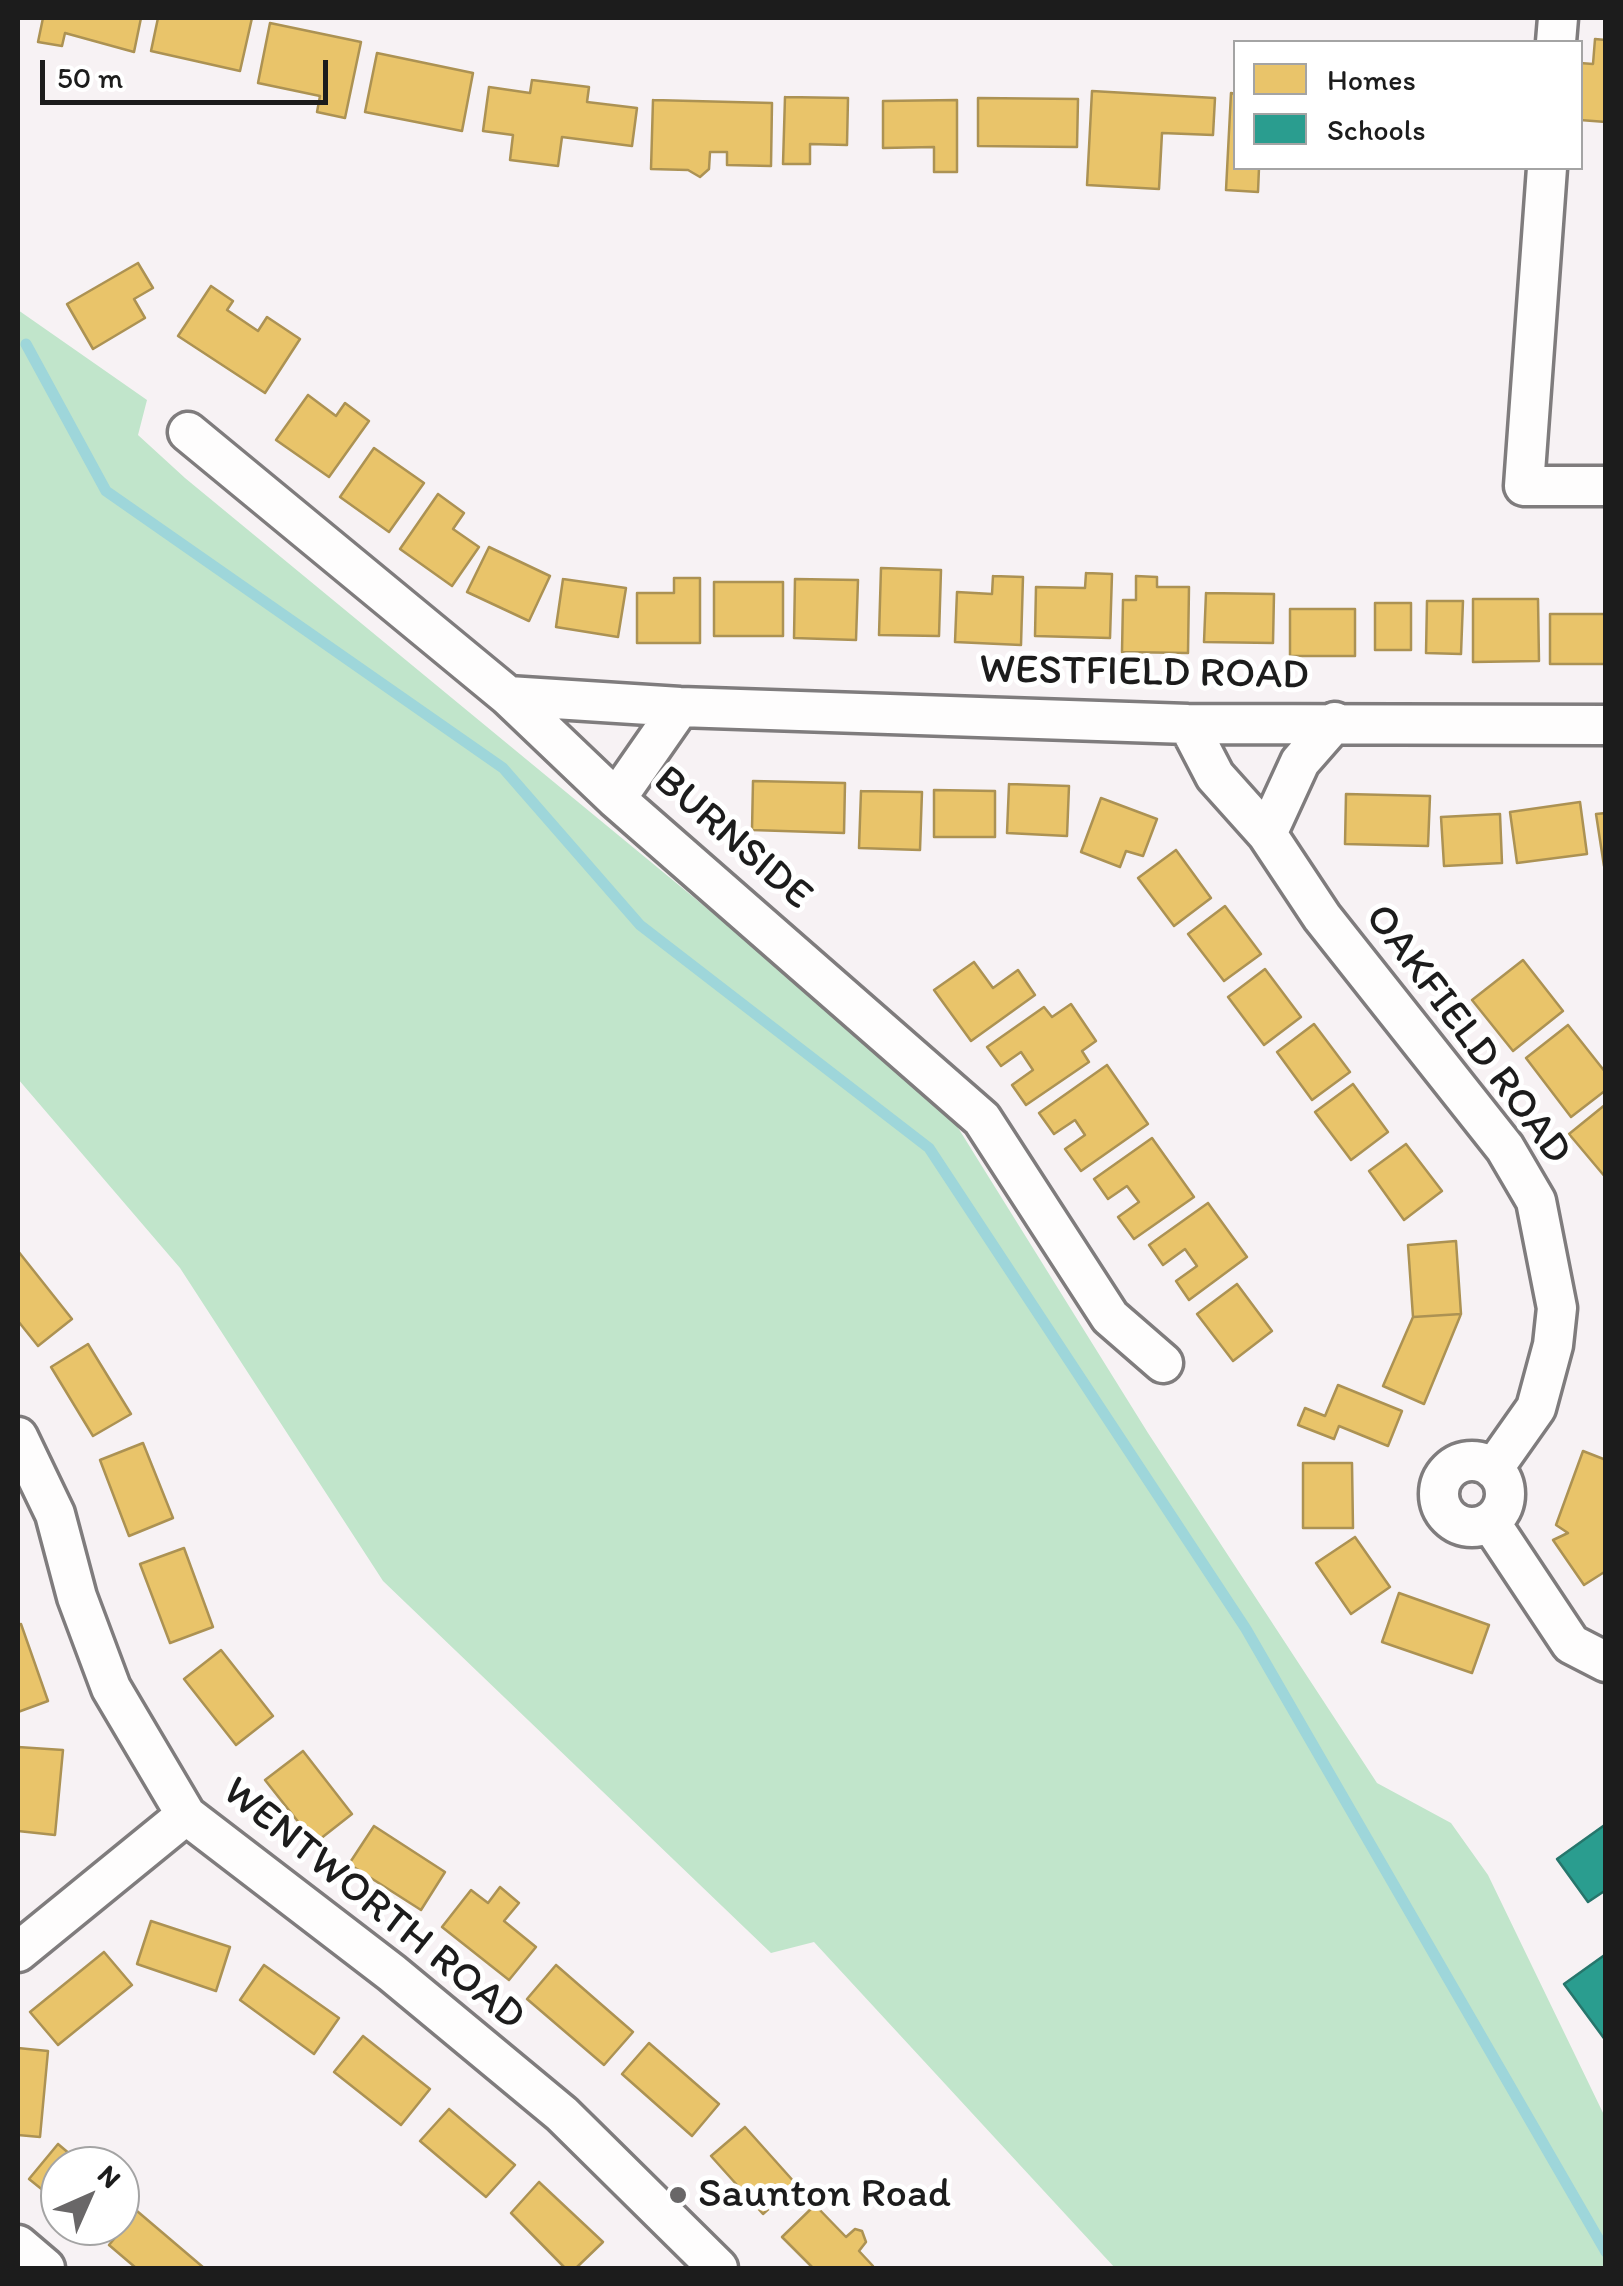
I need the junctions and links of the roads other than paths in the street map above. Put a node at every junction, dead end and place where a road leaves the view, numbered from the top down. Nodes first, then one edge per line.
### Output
1 (1547, 170) edge
2 (188, 432) dead end
3 (1606, 486) edge
4 (508, 696) junction
5 (680, 707) junction
6 (1335, 722) junction
7 (1188, 724) junction
8 (1606, 725) edge
9 (616, 799) junction
10 (1267, 834) junction
11 (1163, 1363) dead end
12 (18, 1437) edge
13 (1493, 1469) junction
14 (1490, 1522) junction
15 (1606, 1662) edge
16 (186, 1816) junction
17 (18, 1952) edge
18 (18, 2245) edge
19 (45, 2268) edge
20 (718, 2268) edge

1 - 3 street
2 - 4 street, BURNSIDE
4 - 5 street, WESTFIELD ROAD
4 - 9 street, BURNSIDE
5 - 7 street, WESTFIELD ROAD
5 - 9 street
6 - 7 street, WESTFIELD ROAD
6 - 8 street, WESTFIELD ROAD
6 - 10 street
7 - 10 street, OAKFIELD ROAD
9 - 11 street, BURNSIDE
10 - 13 street, OAKFIELD ROAD
12 - 16 street, WENTWORTH ROAD
13 - 14 street
13 - 14 street
14 - 15 street
16 - 17 street
16 - 20 street, WENTWORTH ROAD
18 - 19 street

